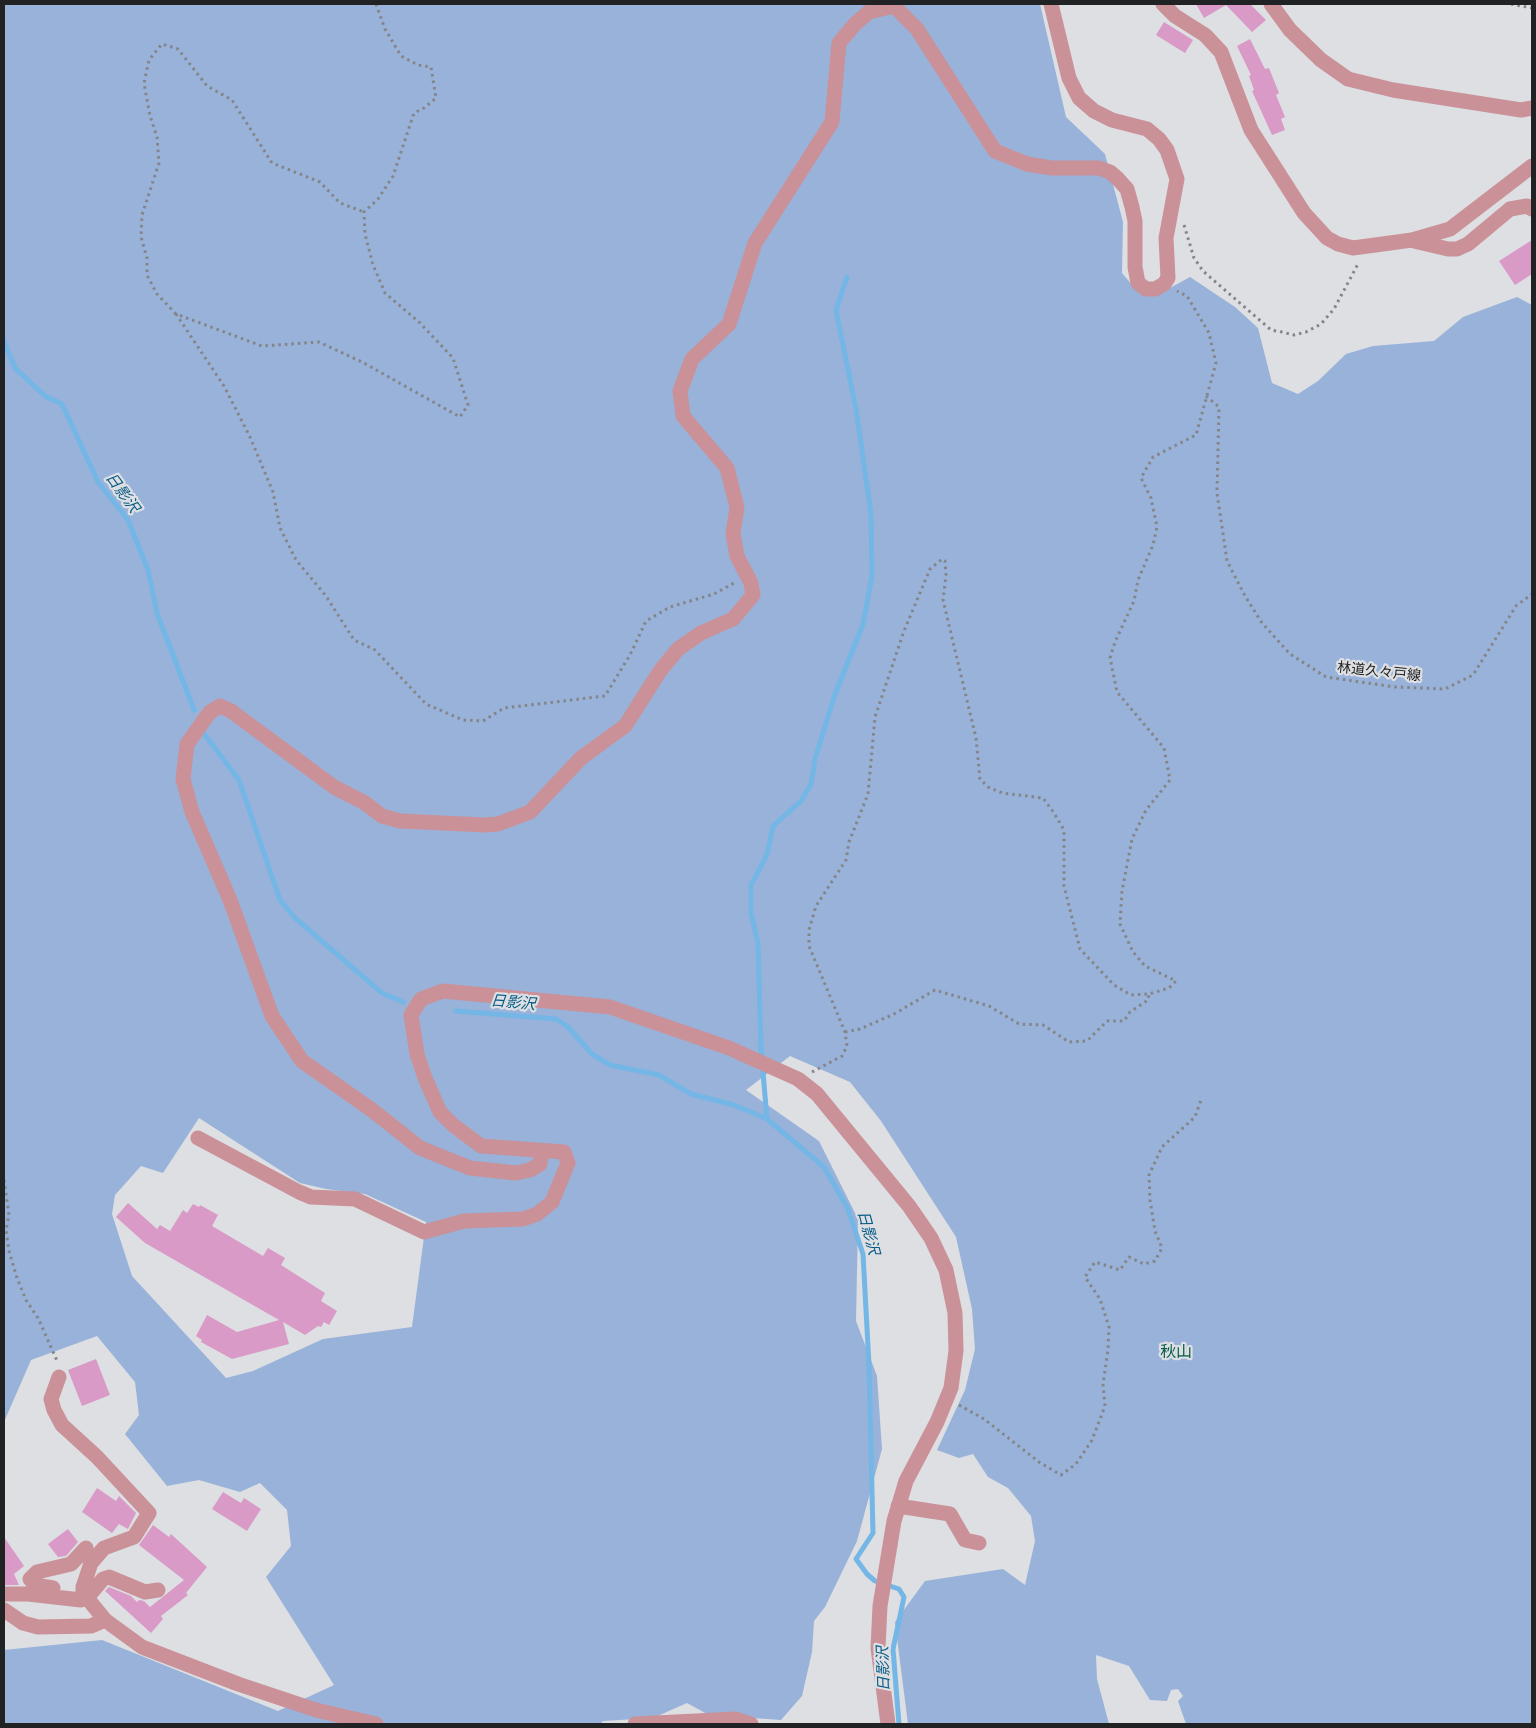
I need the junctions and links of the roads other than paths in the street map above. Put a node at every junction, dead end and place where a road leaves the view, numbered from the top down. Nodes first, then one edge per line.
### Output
1 (1051, 4) edge
2 (1163, 4) edge
3 (1271, 4) edge
4 (1532, 108) edge
5 (1531, 169) edge
6 (1532, 209) edge
7 (1412, 240) junction
8 (198, 1138) dead end
9 (540, 1152) junction
10 (59, 1377) road end
11 (898, 1506) junction
12 (979, 1543) dead end
13 (86, 1548) dead end
14 (158, 1590) dead end
15 (4, 1594) edge
16 (85, 1595) junction
17 (4, 1610) edge
18 (105, 1620) junction
19 (376, 1724) edge
20 (635, 1724) edge
21 (751, 1724) edge
22 (888, 1724) edge

1 - 9 street
2 - 7 street
3 - 4 street
5 - 7 street
6 - 7 street
8 - 9 street
9 - 11 street
10 - 16 street
11 - 12 street
11 - 22 street
13 - 16 street
14 - 16 street
15 - 16 street
16 - 18 street
17 - 18 street
18 - 19 street
20 - 21 street

